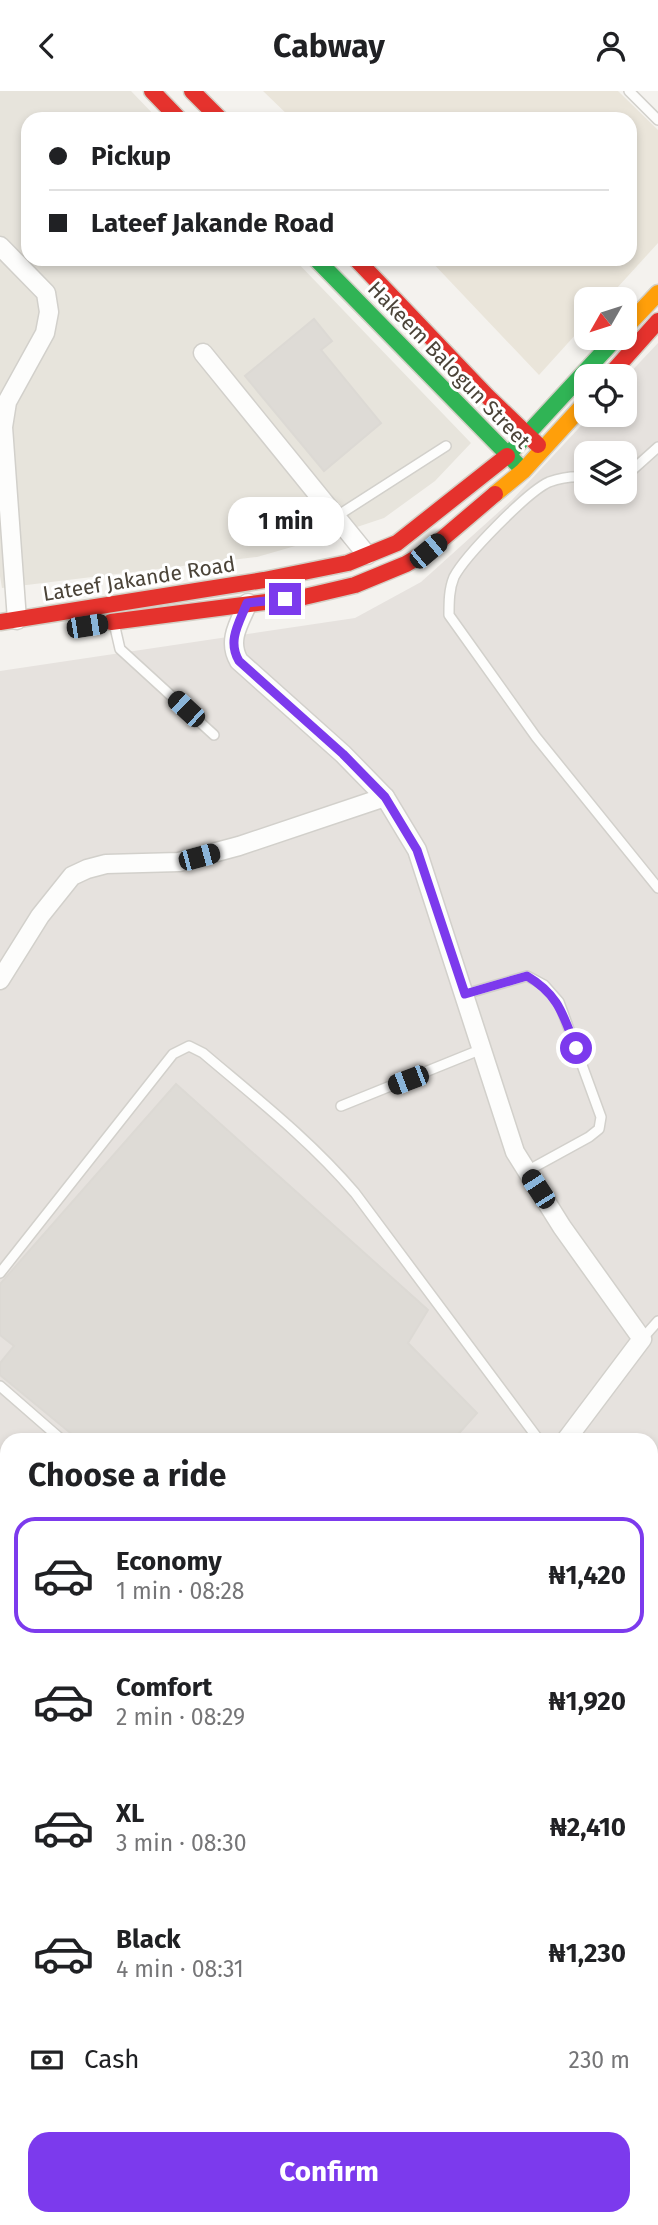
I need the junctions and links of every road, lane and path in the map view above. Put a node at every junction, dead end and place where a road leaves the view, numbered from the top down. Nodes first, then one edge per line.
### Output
1 (152, 91) edge
2 (192, 91) edge
3 (629, 91) edge
4 (172, 112) edge
5 (213, 112) edge
6 (658, 120) edge
7 (0, 246) edge
8 (323, 266) edge
9 (363, 266) edge
10 (658, 293) edge
11 (637, 315) edge
12 (658, 321) edge
13 (605, 350) edge
14 (203, 352) dead end
15 (620, 364) edge
16 (574, 416) edge
17 (527, 434) junction
18 (446, 446) dead end
19 (658, 447) edge
20 (544, 450) junction
21 (508, 455) junction
22 (637, 465) edge
23 (523, 471) junction
24 (574, 476) edge
25 (337, 516) junction
26 (367, 555) junction
27 (247, 603) junction
28 (8, 621) edge
29 (107, 622) joint
30 (214, 735) dead end
31 (385, 797) junction
32 (658, 888) edge
33 (0, 980) edge
34 (465, 994) junction
35 (482, 1049) junction
36 (341, 1106) dead end
37 (527, 1171) junction
38 (0, 1273) edge
39 (658, 1321) edge
40 (642, 1339) junction
41 (0, 1386) edge
42 (54, 1433) edge
43 (534, 1433) edge
44 (571, 1433) edge

1 - 4 main road
2 - 5 main road
3 - 6 lane
7 - 28 street
8 - 21 main road, Hakeem Balogun Street
9 - 17 main road, Hakeem Balogun Street
10 - 11 main road
12 - 15 main road
13 - 17 main road, Lateef Jakande Road
14 - 25 street
16 - 20 main road, Lateef Jakande Road
17 - 20 main road, Hakeem Balogun Street
17 - 21 main road, Lateef Jakande Road
18 - 25 lane
19 - 22 lane
20 - 23 main road, Lateef Jakande Road
21 - 23 main road, Hakeem Balogun Street
21 - 26 main road, Lateef Jakande Road
23 - 27 main road, Lateef Jakande Road
24 - 32 lane
25 - 26 street
26 - 28 main road, Lateef Jakande Road
27 - 29 main road, Lateef Jakande Road
27 - 31 street
29 - 30 lane
31 - 33 street
31 - 34 street
34 - 35 street
34 - 37 lane
35 - 36 lane
35 - 37 street
37 - 40 street
38 - 43 lane
39 - 40 lane
40 - 44 street
41 - 42 lane

